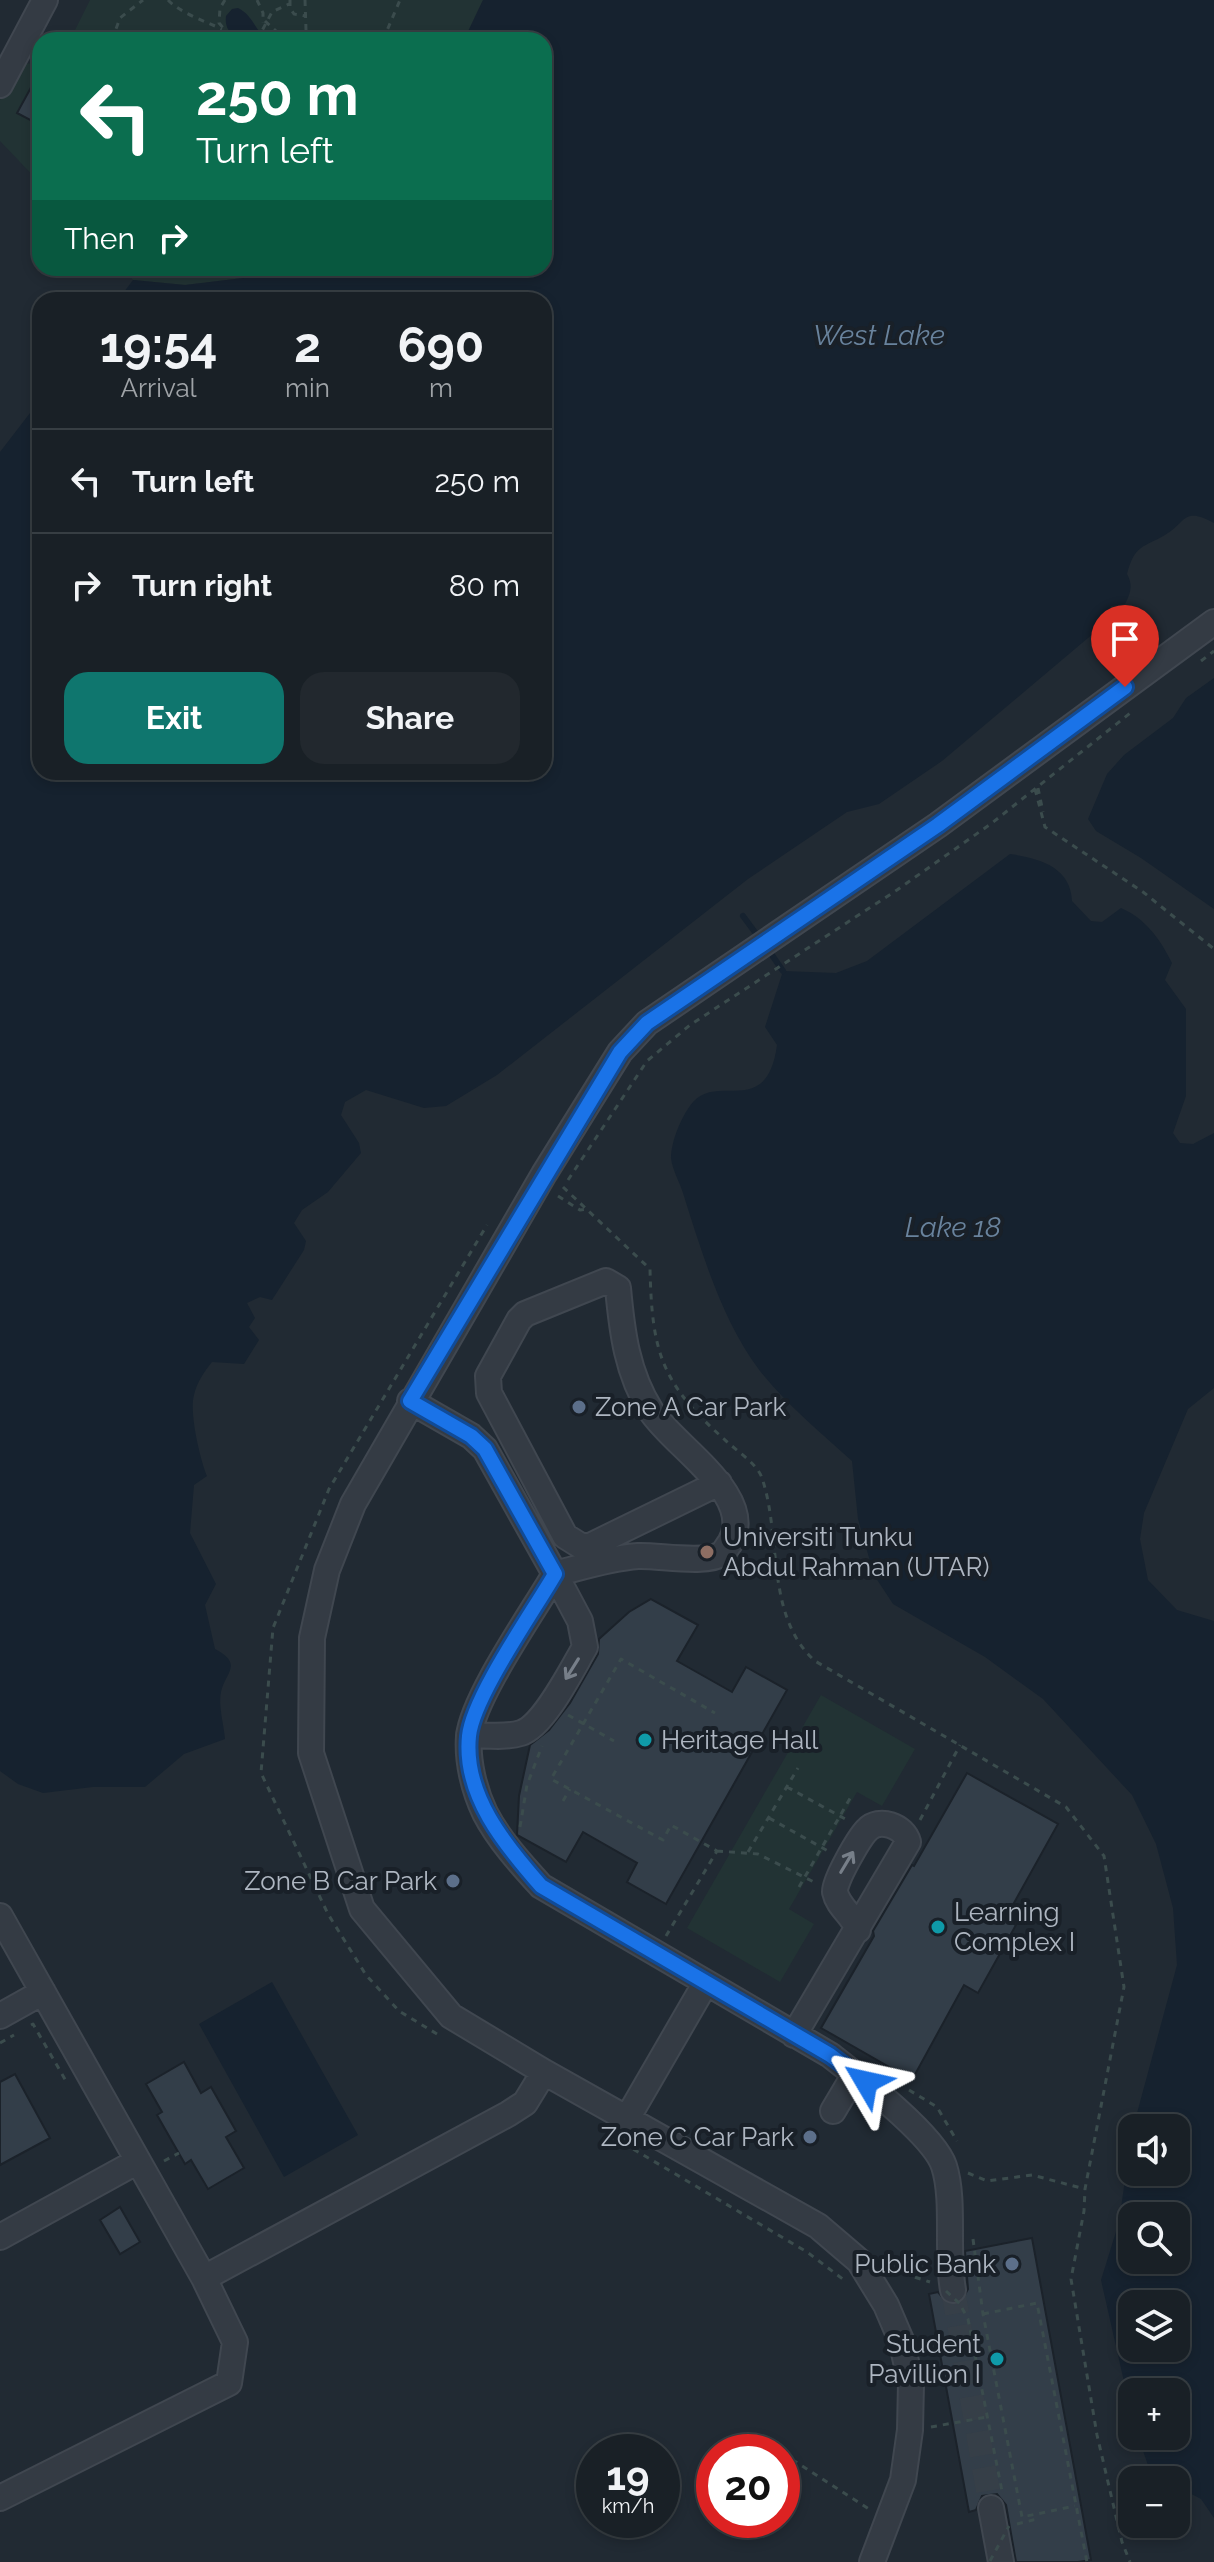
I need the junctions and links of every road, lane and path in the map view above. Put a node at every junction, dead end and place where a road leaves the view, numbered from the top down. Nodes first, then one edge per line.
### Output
1 (45, 0) edge
2 (143, 0) edge
3 (168, 0) edge
4 (225, 0) edge
5 (257, 0) edge
6 (305, 0) edge
7 (400, 0) edge
8 (290, 2) edge
9 (306, 16) junction
10 (265, 21) junction
11 (222, 29) junction
12 (115, 32) edge
13 (225, 32) edge
14 (262, 32) joint
15 (277, 32) edge
16 (307, 32) edge
17 (386, 32) edge
18 (0, 85) edge
19 (1214, 622) edge
20 (1214, 651) edge
21 (1191, 668) dead end
22 (1145, 701) dead end
23 (1037, 789) junction
24 (1214, 949) edge
25 (558, 1196) dead end
26 (588, 1209) junction
27 (488, 1224) dead end
28 (410, 1401) junction
29 (719, 1483) junction
30 (555, 1574) junction
31 (715, 1713) dead end
32 (582, 1723) junction
33 (469, 1735) junction
34 (614, 1741) dead end
35 (960, 1745) junction
36 (527, 1756) dead end
37 (536, 1757) dead end
38 (798, 1768) dead end
39 (527, 1785) dead end
40 (787, 1787) junction
41 (570, 1789) junction
42 (852, 1795) dead end
43 (563, 1801) dead end
44 (593, 1802) junction
45 (590, 1808) dead end
46 (840, 1816) junction
47 (769, 1818) junction
48 (520, 1829) dead end
49 (701, 1842) dead end
50 (908, 1842) junction
51 (822, 1847) junction
52 (717, 1851) dead end
53 (748, 1852) junction
54 (805, 1877) junction
55 (799, 1887) dead end
56 (836, 1895) junction
57 (0, 1916) edge
58 (858, 1930) junction
59 (705, 1984) junction
60 (43, 1992) junction
61 (0, 2016) edge
62 (439, 2035) dead end
63 (794, 2035) junction
64 (544, 2072) junction
65 (855, 2074) junction
66 (833, 2111) dead end
67 (628, 2117) junction
68 (623, 2143) dead end
69 (179, 2153) dead end
70 (149, 2162) junction
71 (960, 2169) dead end
72 (1085, 2189) junction
73 (0, 2237) edge
74 (975, 2251) dead end
75 (880, 2267) dead end
76 (204, 2278) junction
77 (850, 2285) dead end
78 (953, 2295) junction
79 (983, 2314) junction
80 (987, 2417) junction
81 (953, 2424) dead end
82 (800, 2464) edge
83 (0, 2498) edge
84 (998, 2503) joint
85 (1075, 2506) junction
86 (1032, 2515) junction
87 (889, 2522) junction
88 (990, 2561) edge
89 (872, 2562) edge
90 (1001, 2562) edge
91 (1087, 2562) edge
92 (1130, 2562) edge

1 - 18 street
2 - 12 path
3 - 11 path
4 - 11 path
5 - 14 path
6 - 9 path
7 - 17 path
8 - 9 path
8 - 10 path
9 - 16 path
10 - 14 path
10 - 15 path
11 - 13 path
19 - 28 street
20 - 21 path
22 - 23 path
23 - 24 path
23 - 26 path
25 - 26 path
26 - 35 path
27 - 62 path
28 - 30 street
28 - 64 street
29 - 29 street
29 - 30 street
30 - 33 street
30 -> 33 street
31 - 32 path
32 - 34 path
32 - 41 path
33 - 59 street
35 - 50 path
35 - 72 path
36 - 37 path
38 - 40 path
39 - 48 path
40 - 46 path
40 - 47 path
41 - 43 path
41 - 44 path
42 - 46 path
44 - 45 path
44 - 49 path
46 - 51 path
47 - 51 path
47 - 53 path
56 -> 50 street
50 - 58 street
51 - 54 path
52 - 53 path
53 - 54 path
54 - 55 path
54 - 56 path
56 - 58 street
57 - 60 street
58 - 63 street
59 - 63 street
59 - 67 street
60 - 61 street
60 - 70 street
63 - 65 street
64 - 67 street
64 - 76 street
65 - 66 street
65 - 78 street
67 - 87 street
68 - 77 path
69 - 70 path
70 - 73 street
70 - 76 street
71 - 72 path
72 - 92 path
74 - 79 path
75 - 78 path
76 - 83 street
78 - 80 path
79 - 85 path
79 - 86 path
80 - 81 path
80 - 84 path
82 - 87 path
84 - 90 street
85 - 86 path
85 - 91 path
86 - 88 path, bridge
87 - 89 street

